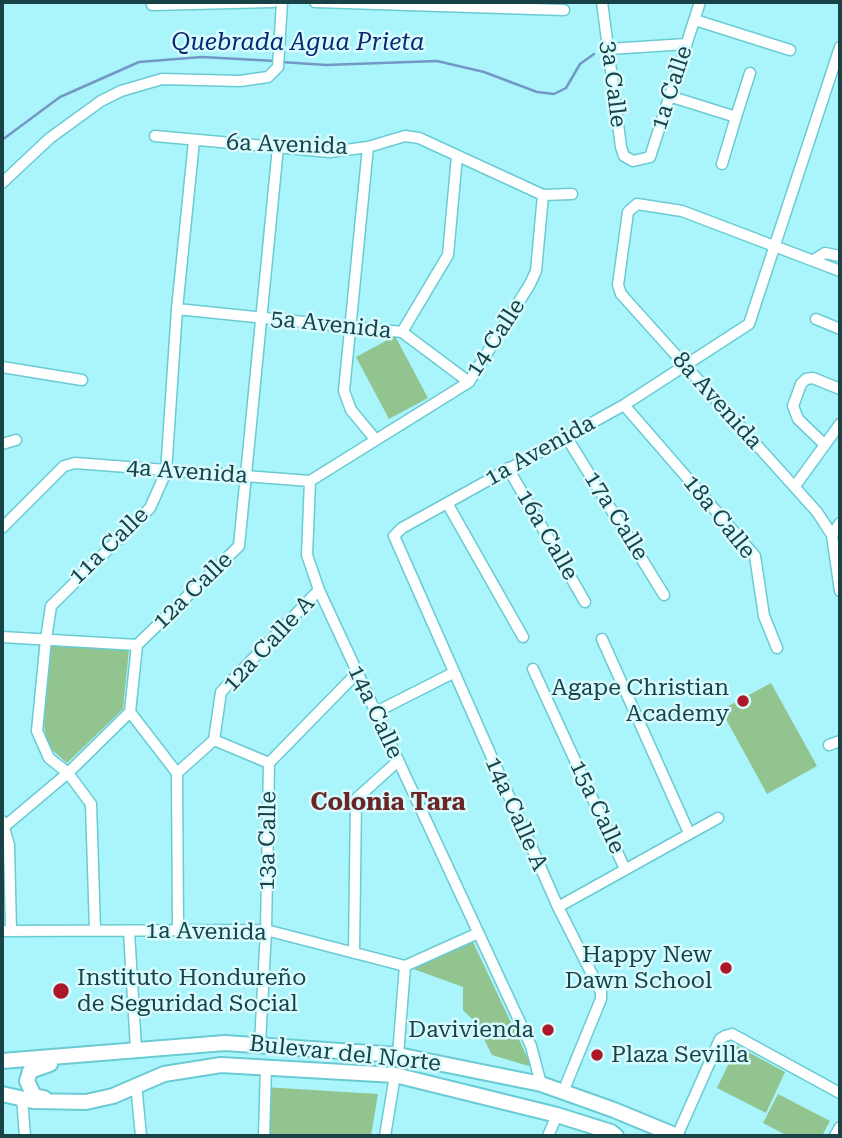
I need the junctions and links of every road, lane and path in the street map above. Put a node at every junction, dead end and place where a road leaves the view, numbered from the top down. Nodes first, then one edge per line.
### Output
1 (273, 2) edge
2 (282, 2) edge
3 (315, 2) edge
4 (358, 2) edge
5 (601, 2) edge
6 (700, 2) edge
7 (152, 5) dead end
8 (525, 5) edge
9 (564, 10) dead end
10 (695, 20) junction
11 (686, 44) junction
12 (840, 47) edge
13 (609, 49) junction
14 (790, 50) dead end
15 (750, 73) dead end
16 (669, 96) junction
17 (736, 117) junction
18 (155, 136) dead end
19 (194, 141) junction
20 (278, 147) junction
21 (368, 147) junction
22 (457, 156) junction
23 (633, 161) joint
24 (722, 164) dead end
25 (2, 183) edge
26 (572, 194) dead end
27 (542, 195) junction
28 (776, 246) junction
29 (840, 256) edge
30 (814, 260) junction
31 (840, 270) edge
32 (177, 309) junction
33 (260, 318) junction
34 (816, 320) dead end
35 (349, 328) junction
36 (840, 329) edge
37 (402, 332) junction
38 (686, 366) junction
39 (2, 367) edge
40 (82, 380) dead end
41 (469, 382) junction
42 (840, 389) edge
43 (624, 405) junction
44 (840, 424) edge
45 (567, 438) junction
46 (375, 439) junction
47 (16, 440) dead end
48 (2, 444) edge
49 (825, 445) junction
50 (508, 468) junction
51 (166, 472) junction
52 (245, 477) junction
53 (310, 481) junction
54 (795, 486) junction
55 (447, 503) junction
56 (840, 523) edge
57 (2, 528) edge
58 (832, 535) junction
59 (394, 536) joint
60 (319, 590) junction
61 (840, 591) edge
62 (664, 595) dead end
63 (585, 602) dead end
64 (2, 636) edge
65 (523, 637) dead end
66 (46, 639) junction
67 (602, 639) dead end
68 (137, 645) junction
69 (777, 648) dead end
70 (533, 669) dead end
71 (357, 673) junction
72 (453, 673) junction
73 (130, 712) junction
74 (376, 712) junction
75 (214, 740) junction
76 (840, 741) edge
77 (829, 745) dead end
78 (398, 761) junction
79 (269, 763) junction
80 (68, 773) junction
81 (177, 773) junction
82 (718, 818) dead end
83 (3, 824) edge
84 (689, 833) junction
85 (625, 869) junction
86 (558, 907) junction
87 (95, 930) junction
88 (129, 930) junction
89 (178, 930) junction
90 (266, 930) junction
91 (6, 931) edge
92 (476, 934) junction
93 (354, 953) junction
94 (405, 966) junction
95 (260, 1044) junction
96 (136, 1049) junction
97 (398, 1055) junction
98 (2, 1061) edge
99 (432, 1061) junction
100 (221, 1065) junction
101 (266, 1067) junction
102 (395, 1075) junction
103 (136, 1084) junction
104 (541, 1084) junction
105 (563, 1092) junction
106 (840, 1093) edge
107 (2, 1094) edge
108 (22, 1098) junction
109 (557, 1115) junction
110 (840, 1127) edge
111 (25, 1136) edge
112 (141, 1136) edge
113 (264, 1136) edge
114 (385, 1136) edge
115 (548, 1136) edge
116 (616, 1136) edge
117 (677, 1136) edge
118 (835, 1136) edge

1 - 7 street
2 - 25 street
3 - 4 street
4 - 8 street
5 - 13 street, 3a Calle
6 - 10 street, 1a Calle
8 - 9 street
10 - 11 street, 1a Calle
10 - 14 street
11 - 13 street
11 - 16 street, 1a Calle
12 - 28 street, 1a Avenida
13 - 23 street, 3a Calle
15 - 17 street
16 - 17 street
16 - 23 street, 1a Calle
17 - 24 street
18 - 19 street, 6a Avenida
19 - 20 street, 6a Avenida
19 - 32 street, 11a Calle
20 - 21 street, 6a Avenida
20 - 33 street, 12a Calle
21 - 22 street, 6a Avenida
21 - 35 street
22 - 27 street, 6a Avenida
22 - 37 street
26 - 27 street, 6a Avenida
27 - 41 street, 14 Calle
28 - 30 street
28 - 38 street, 1a Avenida
28 - 38 street, 8a Avenida
29 - 30 street
30 - 31 street
32 - 33 street, 5a Avenida
32 - 51 street, 11a Calle
33 - 35 street, 5a Avenida
33 - 52 street, 12a Calle
34 - 36 street
35 - 37 street, 5a Avenida
35 - 46 street
37 - 41 street, 5a Avenida
38 - 43 street, 1a Avenida
38 - 54 street, 8a Avenida
39 - 40 street
41 - 46 street, 14 Calle
42 - 49 street
43 - 45 street, 1a Avenida
43 - 69 street, 18a Calle
44 - 49 street
45 - 50 street, 1a Avenida
45 - 62 street, 17a Calle
46 - 53 street, 14 Calle
47 - 48 street
49 - 54 street
50 - 55 street, 1a Avenida
50 - 63 street, 16a Calle
51 - 52 street, 4a Avenida
51 - 57 street, 4a Avenida
51 - 66 street, 11a Calle
52 - 53 street, 4a Avenida
52 - 68 street, 12a Calle
53 - 60 street, 14a Calle
54 - 58 street, 8a Avenida
55 - 59 street, 1a Avenida
55 - 65 street
56 - 58 street
58 - 61 street, 8a Avenida
59 - 72 street, 14a Calle A
60 - 71 street, 14a Calle
60 - 75 street, 12a Calle A
64 - 66 street
66 - 68 street
66 - 80 street, 11a Calle
67 - 84 street
68 - 73 street, 12a Calle
70 - 85 street, 15a Calle
71 - 74 street, 14a Calle
71 - 79 street, 13a Calle
72 - 74 street
72 - 86 street, 14a Calle A
73 - 80 street
73 - 81 street
74 - 78 street, 14a Calle
75 - 79 street
75 - 81 street
76 - 77 street
78 - 92 street, 14a Calle
78 - 93 street
79 - 90 street, 13a Calle
80 - 83 street
80 - 87 street, 11a Calle
81 - 89 street
82 - 84 street
83 - 91 street
84 - 85 street
85 - 86 street
86 - 105 street, 14a Calle A
87 - 88 street, 1a Avenida
87 - 91 street, 1a Avenida
88 - 89 street, 1a Avenida
88 - 96 street
89 - 90 street, 1a Avenida
90 - 93 street, 1a Avenida
90 - 95 street, 13a Calle
92 - 94 street
92 - 104 street, 14a Calle
93 - 94 street, 1a Avenida
94 - 97 street
95 - 96 highway, Bulevar del Norte
95 - 97 highway, Bulevar del Norte
96 - 98 highway, Bulevar del Norte
97 - 99 highway, Bulevar del Norte
99 - 100 highway
99 - 104 highway, Bulevar del Norte
100 - 101 highway, Bulevar del Norte
100 - 103 highway, Bulevar del Norte
101 - 102 highway, Bulevar del Norte
101 - 113 street
102 - 109 highway, Bulevar del Norte
102 - 114 street
103 - 108 highway, Bulevar del Norte
103 - 112 street
104 - 105 highway, Bulevar del Norte
105 - 117 highway, Bulevar del Norte
106 - 117 street
107 - 108 highway, Bulevar del Norte
108 - 111 street
109 - 115 street
109 - 116 highway, Bulevar del Norte
110 - 118 street

